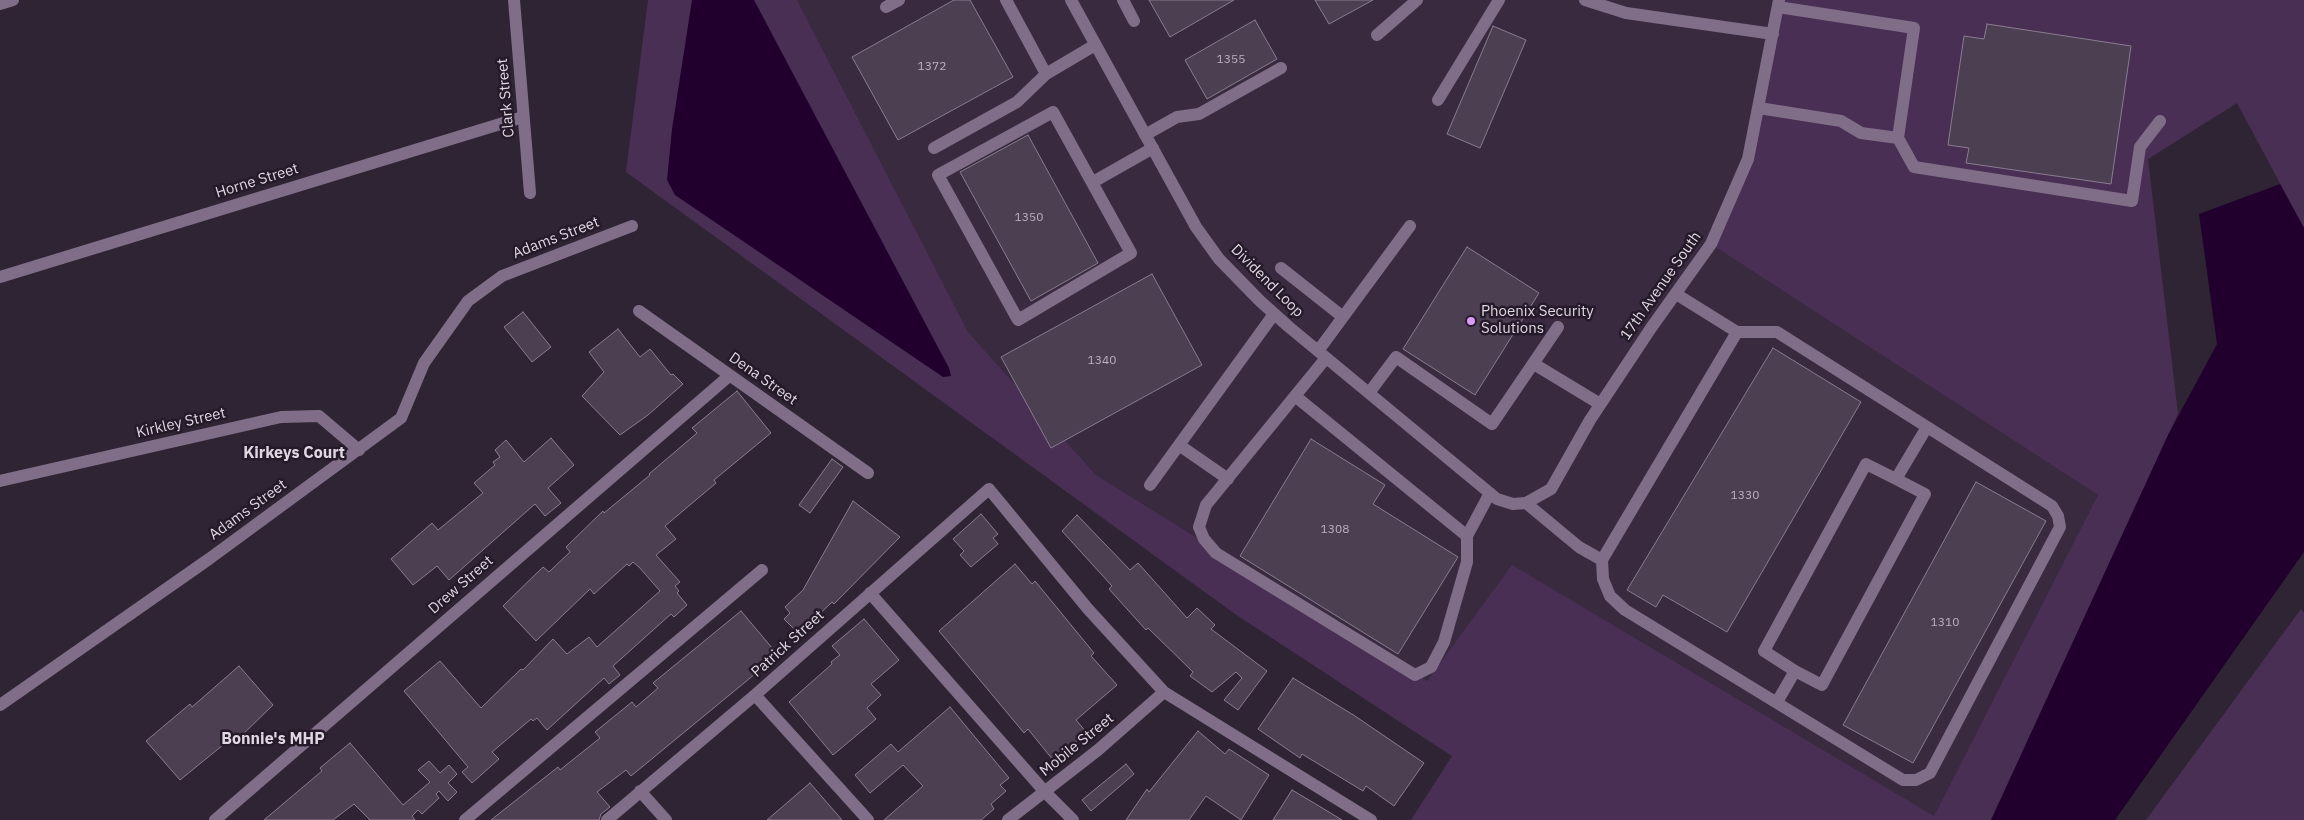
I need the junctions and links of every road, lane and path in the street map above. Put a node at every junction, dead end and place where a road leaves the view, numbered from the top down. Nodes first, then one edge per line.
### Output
1 (12, 0) edge
2 (514, 0) edge
3 (899, 0) edge
4 (1006, 0) edge
5 (1123, 0) edge
6 (1416, 0) edge
7 (1499, 0) edge
8 (1585, 0) edge
9 (1074, 1) edge
10 (0, 4) edge
11 (1778, 4) edge
12 (886, 7) dead end
13 (1134, 21) dead end
14 (1774, 34) junction
15 (1377, 35) dead end
16 (1095, 44) junction
17 (1281, 68) dead end
18 (1046, 74) junction
19 (1438, 100) dead end
20 (1759, 108) junction
21 (523, 117) junction
22 (2160, 121) dead end
23 (1145, 135) junction
24 (1898, 138) junction
25 (934, 148) dead end
26 (1152, 148) junction
27 (1093, 182) junction
28 (530, 192) dead end
29 (632, 226) dead end
30 (1410, 226) dead end
31 (1281, 268) dead end
32 (0, 277) edge
33 (1676, 294) junction
34 (639, 311) dead end
35 (1274, 314) junction
36 (1343, 317) junction
37 (1558, 328) dead end
38 (1737, 332) junction
39 (1322, 354) junction
40 (1534, 364) junction
41 (730, 376) junction
42 (1369, 393) junction
43 (1295, 396) junction
44 (1600, 404) junction
45 (1927, 427) junction
46 (1179, 446) junction
47 (359, 450) junction
48 (868, 473) dead end
49 (1228, 479) junction
50 (1896, 479) junction
51 (0, 481) edge
52 (1150, 485) dead end
53 (1490, 493) junction
54 (1526, 503) junction
55 (1466, 536) junction
56 (1602, 560) junction
57 (762, 570) dead end
58 (870, 592) junction
59 (1795, 671) junction
60 (1164, 692) junction
61 (756, 695) junction
62 (1776, 702) junction
63 (0, 705) edge
64 (640, 791) junction
65 (1045, 792) junction
66 (215, 820) edge
67 (465, 820) edge
68 (607, 820) edge
69 (666, 820) edge
70 (868, 820) edge
71 (1008, 820) edge
72 (1073, 820) edge
73 (1371, 820) edge

1 - 10 street
2 - 21 street, Clark Street
3 - 12 street
4 - 18 street
5 - 13 street
6 - 15 street
7 - 19 street
8 - 14 street
9 - 16 street, Dividend Loop
11 - 14 street, 17th Avenue South
11 - 24 street
14 - 20 street, 17th Avenue South
16 - 18 street
16 - 23 street, Dividend Loop
17 - 23 street
18 - 25 street
20 - 24 street
20 - 33 street, 17th Avenue South
21 - 28 street, Clark Street
21 - 32 street, Horne Street
22 - 24 street
23 - 26 street, Dividend Loop
26 - 27 street
26 - 35 street, Dividend Loop
27 - 27 street
29 - 47 street, Adams Street
30 - 36 street
31 - 36 street
33 - 38 street
33 - 44 street, 17th Avenue South
34 - 41 street, Dena Street
35 - 39 street, Dividend Loop
35 - 46 street
36 - 39 street
37 - 40 street
38 - 45 street
38 - 56 street
39 - 42 street, Dividend Loop
39 - 43 street
40 - 42 street
40 - 44 street
41 - 48 street, Dena Street
41 - 66 street, Drew Street
42 - 53 street, Dividend Loop
43 - 49 street
43 - 55 street
44 - 54 street, 17th Avenue South
45 - 50 street
45 - 62 street
46 - 49 street
46 - 52 street
47 - 51 street, Kirkley Street
47 - 63 street, Adams Street
49 - 55 street
50 - 59 street
50 - 59 street
53 - 54 street, Dividend Loop
53 - 55 street
54 - 56 street
56 - 62 street
57 - 67 street
58 - 60 street, Patrick Street
58 - 61 street, Patrick Street
58 - 65 street
59 - 62 street
60 - 65 street, Mobile Street
60 - 73 street
61 - 64 street, Patrick Street
61 - 70 street
64 - 68 street, Patrick Street
64 - 69 street
65 - 71 street, Mobile Street
65 - 72 street

